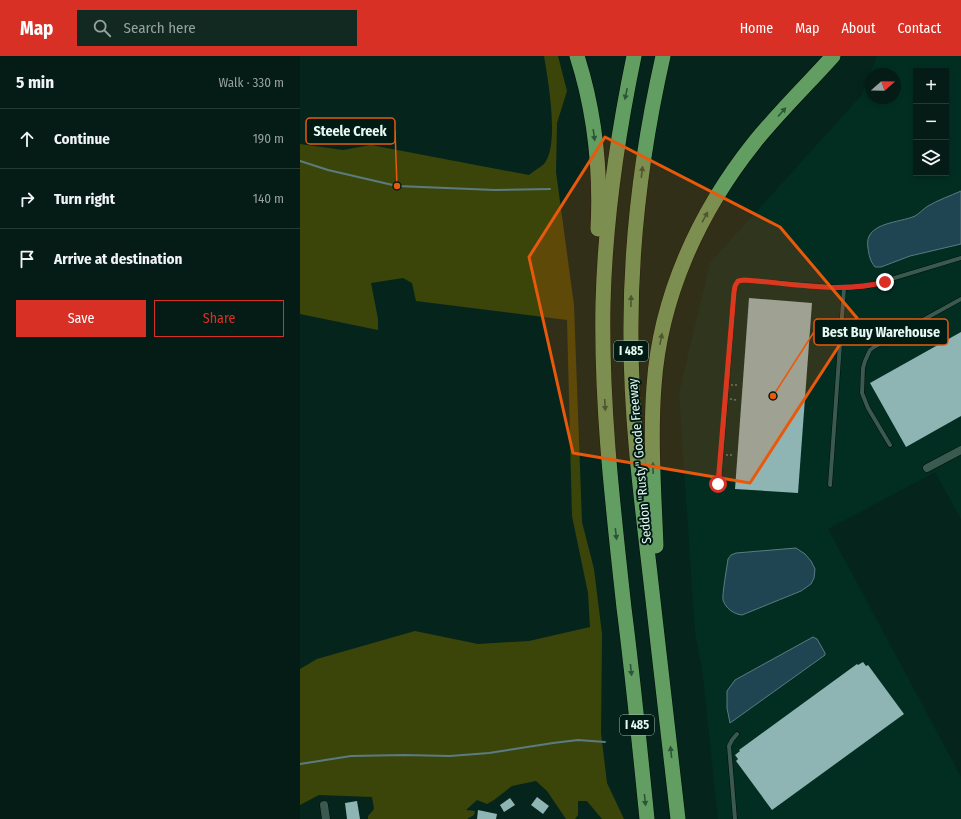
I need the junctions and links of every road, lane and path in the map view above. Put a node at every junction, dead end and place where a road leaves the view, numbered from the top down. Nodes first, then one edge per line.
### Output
1 (577, 56) edge
2 (634, 56) edge
3 (663, 56) edge
4 (833, 56) edge
5 (961, 258) edge
6 (844, 288) junction
7 (961, 299) edge
8 (604, 379) junction
9 (890, 445) dead end
10 (961, 450) edge
11 (928, 468) dead end
12 (718, 484) dead end
13 (830, 485) dead end
14 (658, 647) junction
15 (738, 734) dead end
16 (324, 806) dead end
17 (326, 819) edge
18 (647, 819) edge
19 (678, 819) edge
20 (735, 819) edge

1 -> 8 highway
2 -> 8 highway, I 485
14 -> 3 highway, Seddon "Rusty" Goode Freeway / I 485
14 -> 4 highway
5 - 6 lane
6 - 12 lane
6 - 13 lane
7 - 9 lane
8 -> 18 highway, I 485
10 - 11 street
19 -> 14 highway, Seddon "Rusty" Goode Freeway / I 485
15 - 20 lane
16 - 17 street

